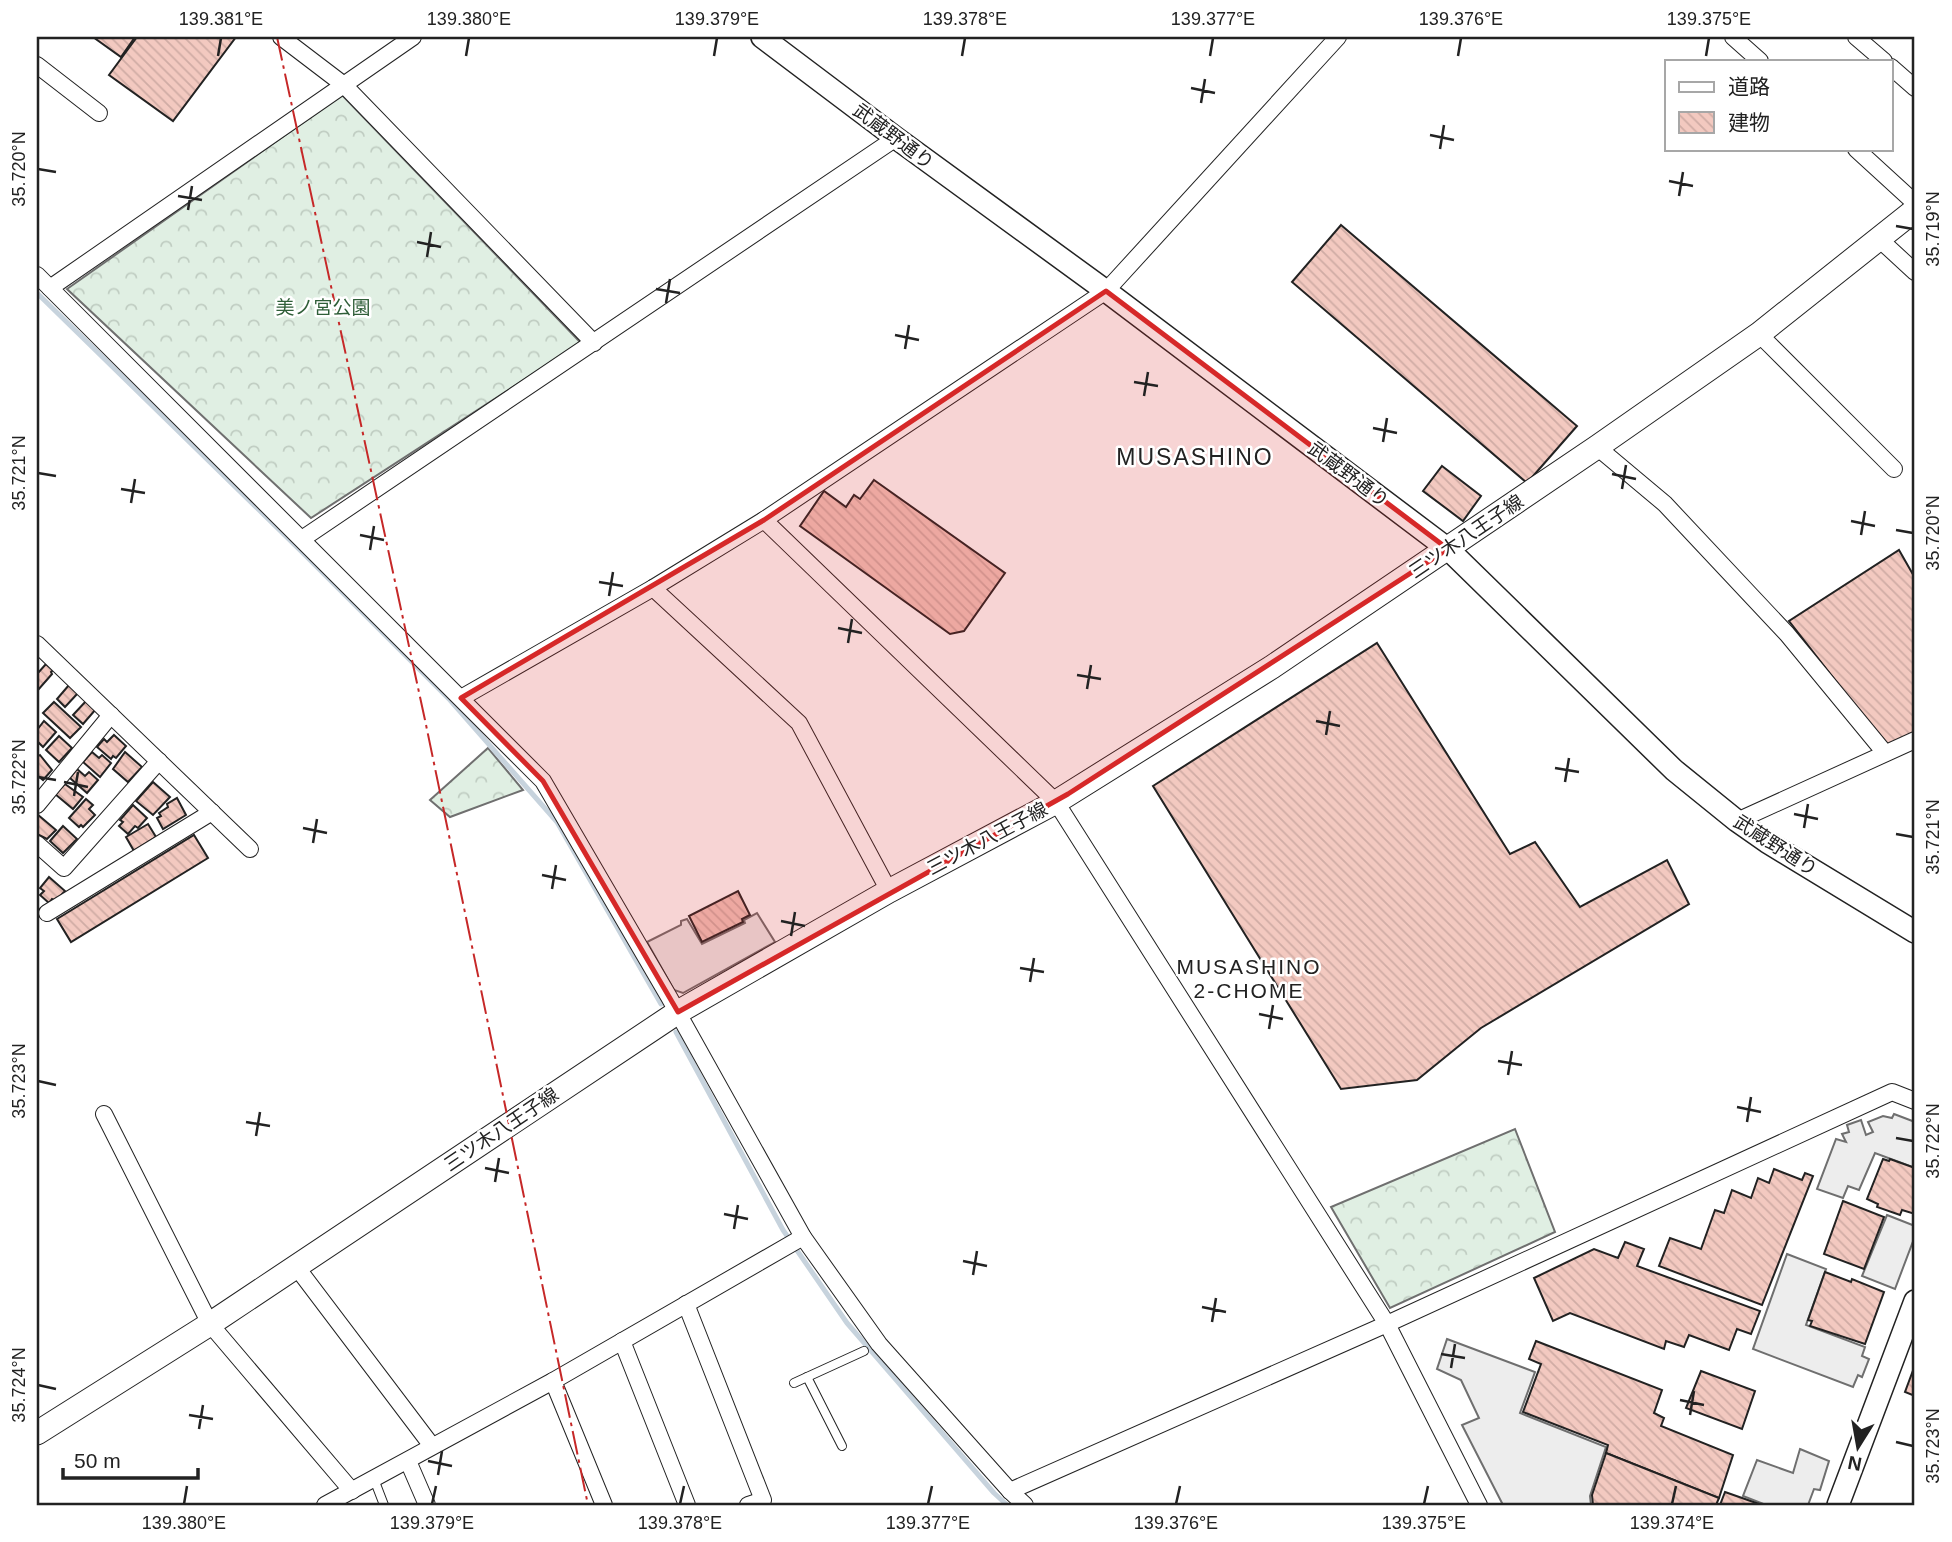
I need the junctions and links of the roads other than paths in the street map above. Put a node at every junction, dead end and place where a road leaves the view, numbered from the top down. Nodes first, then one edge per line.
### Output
1 (281, 37) edge
2 (413, 37) edge
3 (762, 37) edge
4 (1338, 37) edge
5 (1734, 37) edge
6 (1856, 37) edge
7 (1759, 60) edge
8 (1883, 60) edge
9 (37, 65) edge
10 (1892, 68) edge
11 (344, 85) junction
12 (1915, 88) edge
13 (99, 113) dead end
14 (896, 138) junction
15 (1857, 150) edge
16 (1915, 202) edge
17 (1915, 210) edge
18 (1878, 238) junction
19 (1915, 272) edge
20 (37, 275) edge
21 (50, 288) junction
22 (1106, 291) junction
23 (1759, 334) junction
24 (594, 343) junction
25 (1597, 447) junction
26 (1894, 469) dead end
27 (764, 520) junction
28 (302, 539) junction
29 (1448, 549) junction
30 (653, 588) junction
31 (39, 651) edge
32 (461, 698) junction
33 (111, 715) junction
34 (1915, 740) edge
35 (1885, 753) junction
36 (159, 761) junction
37 (1056, 802) junction
38 (37, 804) edge
39 (212, 812) junction
40 (1737, 821) junction
41 (37, 844) edge
42 (250, 849) dead end
43 (889, 891) junction
44 (47, 914) dead end
45 (1915, 932) edge
46 (678, 1012) junction
47 (1915, 1101) edge
48 (104, 1114) dead end
49 (801, 1238) junction
50 (295, 1265) junction
51 (1915, 1301) edge
52 (686, 1304) junction
53 (210, 1324) junction
54 (1387, 1324) junction
55 (622, 1342) junction
56 (872, 1347) junction
57 (807, 1377) junction
58 (553, 1381) junction
59 (794, 1383) dead end
60 (37, 1433) edge
61 (432, 1446) junction
62 (842, 1446) dead end
63 (408, 1461) junction
64 (373, 1479) junction
65 (352, 1491) junction
66 (1010, 1491) junction
67 (325, 1505) edge
68 (384, 1505) edge
69 (427, 1505) edge
70 (604, 1505) edge
71 (687, 1505) edge
72 (748, 1505) edge
73 (1025, 1505) edge
74 (1479, 1505) edge
75 (1838, 1505) edge

1 - 11 street
2 - 11 street
3 - 14 street, 武蔵野通り
4 - 22 street
5 - 7 street
6 - 8 street
9 - 13 street
10 - 12 street
11 - 21 street
11 - 24 street
14 - 22 street, 武蔵野通り
14 - 24 street
15 - 16 street
17 - 18 main road, 三ツ木八王子線
18 - 19 street
18 - 23 main road, 三ツ木八王子線
20 - 21 street
21 - 28 street
22 - 27 street
22 - 29 street, 武蔵野通り
23 - 25 main road, 三ツ木八王子線
23 - 26 street
24 - 28 street
25 - 29 main road, 三ツ木八王子線
25 - 35 street
27 - 30 street
27 - 37 street
28 - 32 street
29 - 37 main road, 三ツ木八王子線
29 - 40 street, 武蔵野通り
30 - 32 street
30 - 43 street
31 - 33 street
32 - 46 street
33 - 36 street
33 - 38 street
34 - 35 street
35 - 40 street
36 - 39 street
36 - 41 street
37 - 43 main road, 三ツ木八王子線
37 - 54 street
39 - 42 street
39 - 44 street
40 - 45 street, 武蔵野通り
43 - 46 main road, 三ツ木八王子線
46 - 49 street
46 - 50 main road, 三ツ木八王子線
47 - 54 street
48 - 53 street
49 - 52 street
49 - 56 street
50 - 53 main road, 三ツ木八王子線
50 - 61 street
51 - 75 street
52 - 55 street
52 - 72 street
53 - 60 main road, 三ツ木八王子線
53 - 65 street
54 - 66 street
54 - 74 street
55 - 58 street
55 - 71 street
56 - 57 lane
56 - 66 street
57 - 59 lane
57 - 62 lane
58 - 61 street
58 - 70 street
61 - 63 street
63 - 64 street
63 - 69 street
64 - 65 street
64 - 68 lane
65 - 67 street
66 - 73 street

